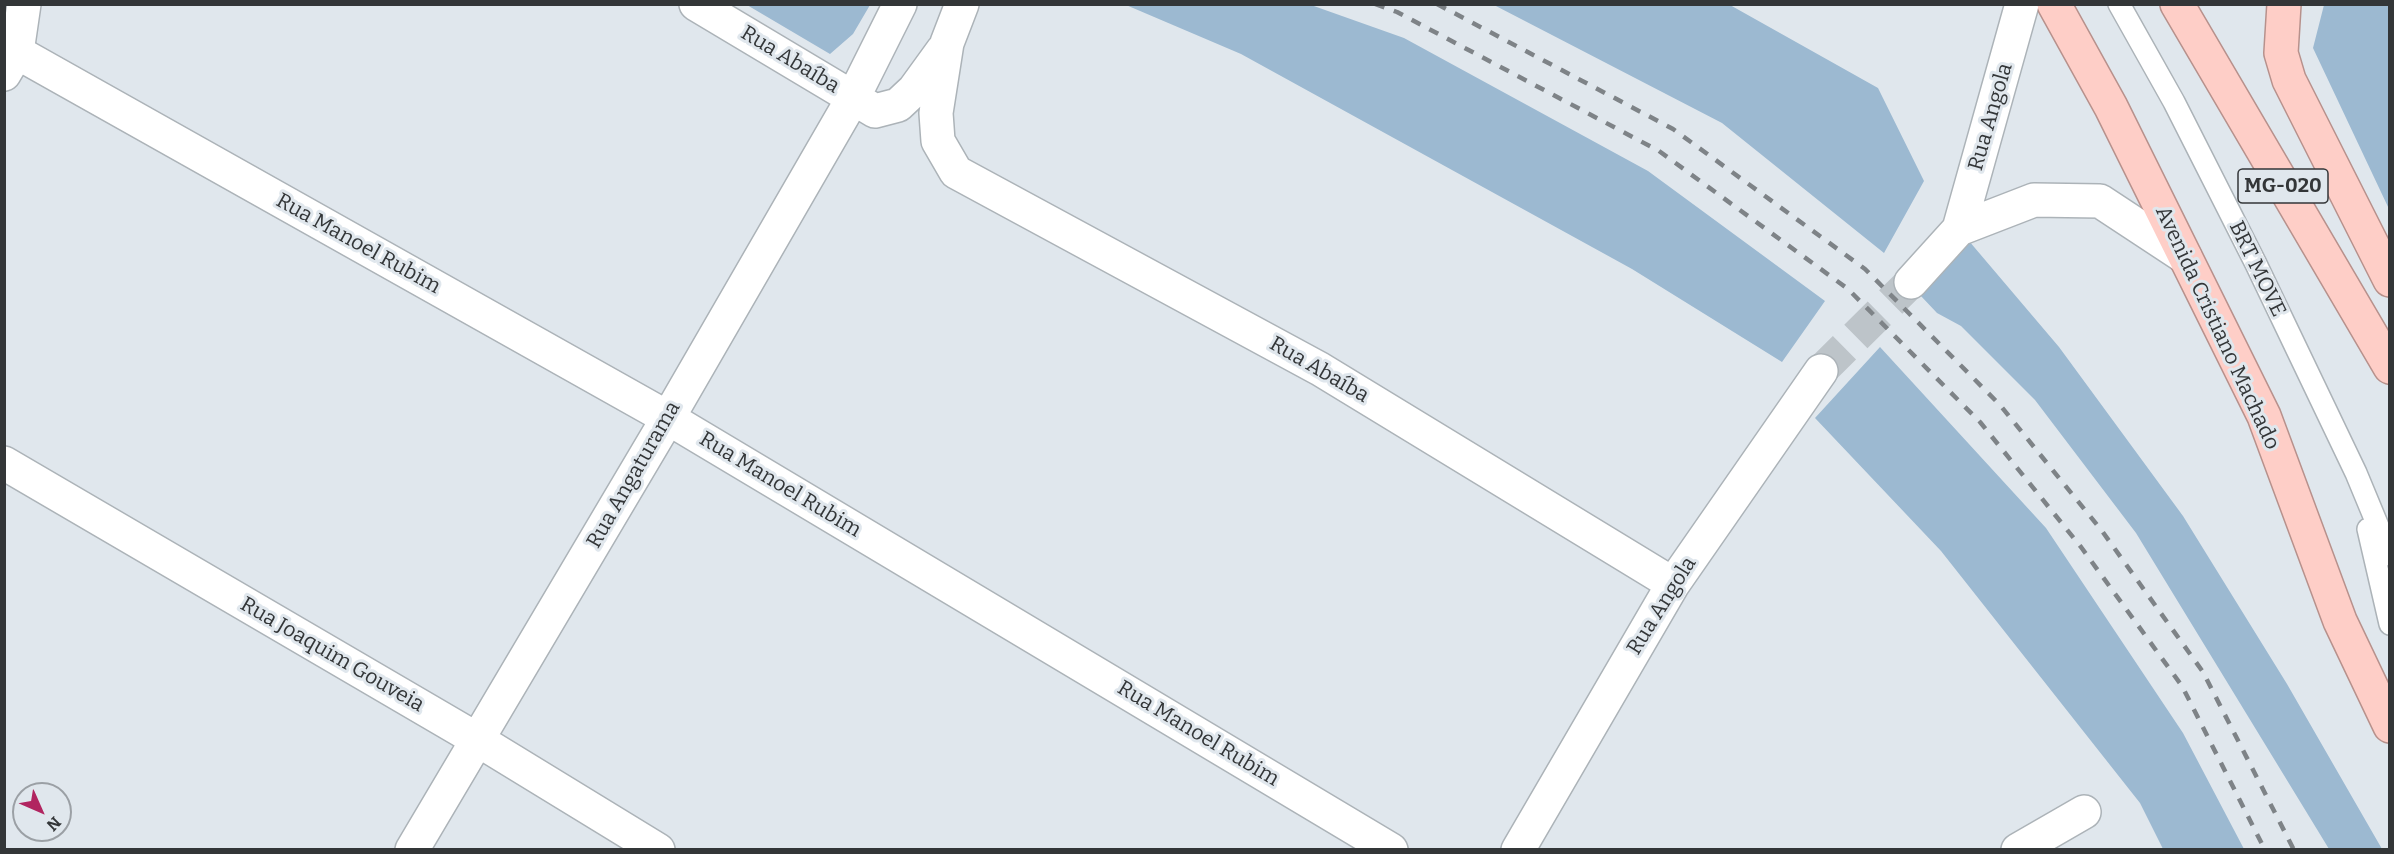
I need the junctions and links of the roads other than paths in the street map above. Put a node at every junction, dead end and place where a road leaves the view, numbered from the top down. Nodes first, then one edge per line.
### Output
1 (24, 4) edge
2 (696, 4) edge
3 (900, 4) edge
4 (962, 4) edge
5 (2022, 4) edge
6 (2054, 4) edge
7 (2119, 4) edge
8 (2176, 4) edge
9 (2284, 4) edge
10 (947, 44) junction
11 (9, 57) edge
12 (853, 98) junction
13 (1959, 229) junction
14 (2185, 257) junction
15 (2390, 280) edge
16 (1911, 282) tunnel mouth
17 (2390, 367) edge
18 (1821, 371) tunnel mouth
19 (668, 418) junction
20 (4, 463) edge
21 (2356, 473) junction
22 (2390, 524) edge
23 (2390, 555) edge
24 (1673, 584) junction
25 (2390, 624) edge
26 (2390, 726) edge
27 (478, 740) junction
28 (2084, 812) dead end
29 (2025, 848) edge
30 (412, 849) edge
31 (658, 849) edge
32 (1391, 849) edge
33 (1518, 849) edge

1 - 11 street
2 - 12 street, Rua Abaíba
3 - 12 street, Rua Angaturama
4 - 10 street
5 - 13 street, Rua Angola
6 - 14 highway, Avenida Cristiano Machado
7 - 21 lane, BRT MOVE
8 - 17 highway, MG-020
9 - 15 highway
10 - 12 street
10 - 24 street, Rua Abaíba
11 - 19 street, Rua Manoel Rubim
12 - 19 street, Rua Angaturama
13 - 14 street, Rua Angola
13 - 16 street, Rua Angola
14 - 26 highway, Avenida Cristiano Machado
18 - 24 street, Rua Angola
19 - 27 street, Rua Angaturama
19 - 32 street, Rua Manoel Rubim
20 - 27 street, Rua Joaquim Gouveia
21 - 22 lane, BRT MOVE
21 - 23 lane, BRT MOVE
21 - 25 lane, BRT MOVE
24 - 33 street, Rua Angola
27 - 30 street, Rua Angaturama
27 - 31 street, Rua Joaquim Gouveia
28 - 29 street

